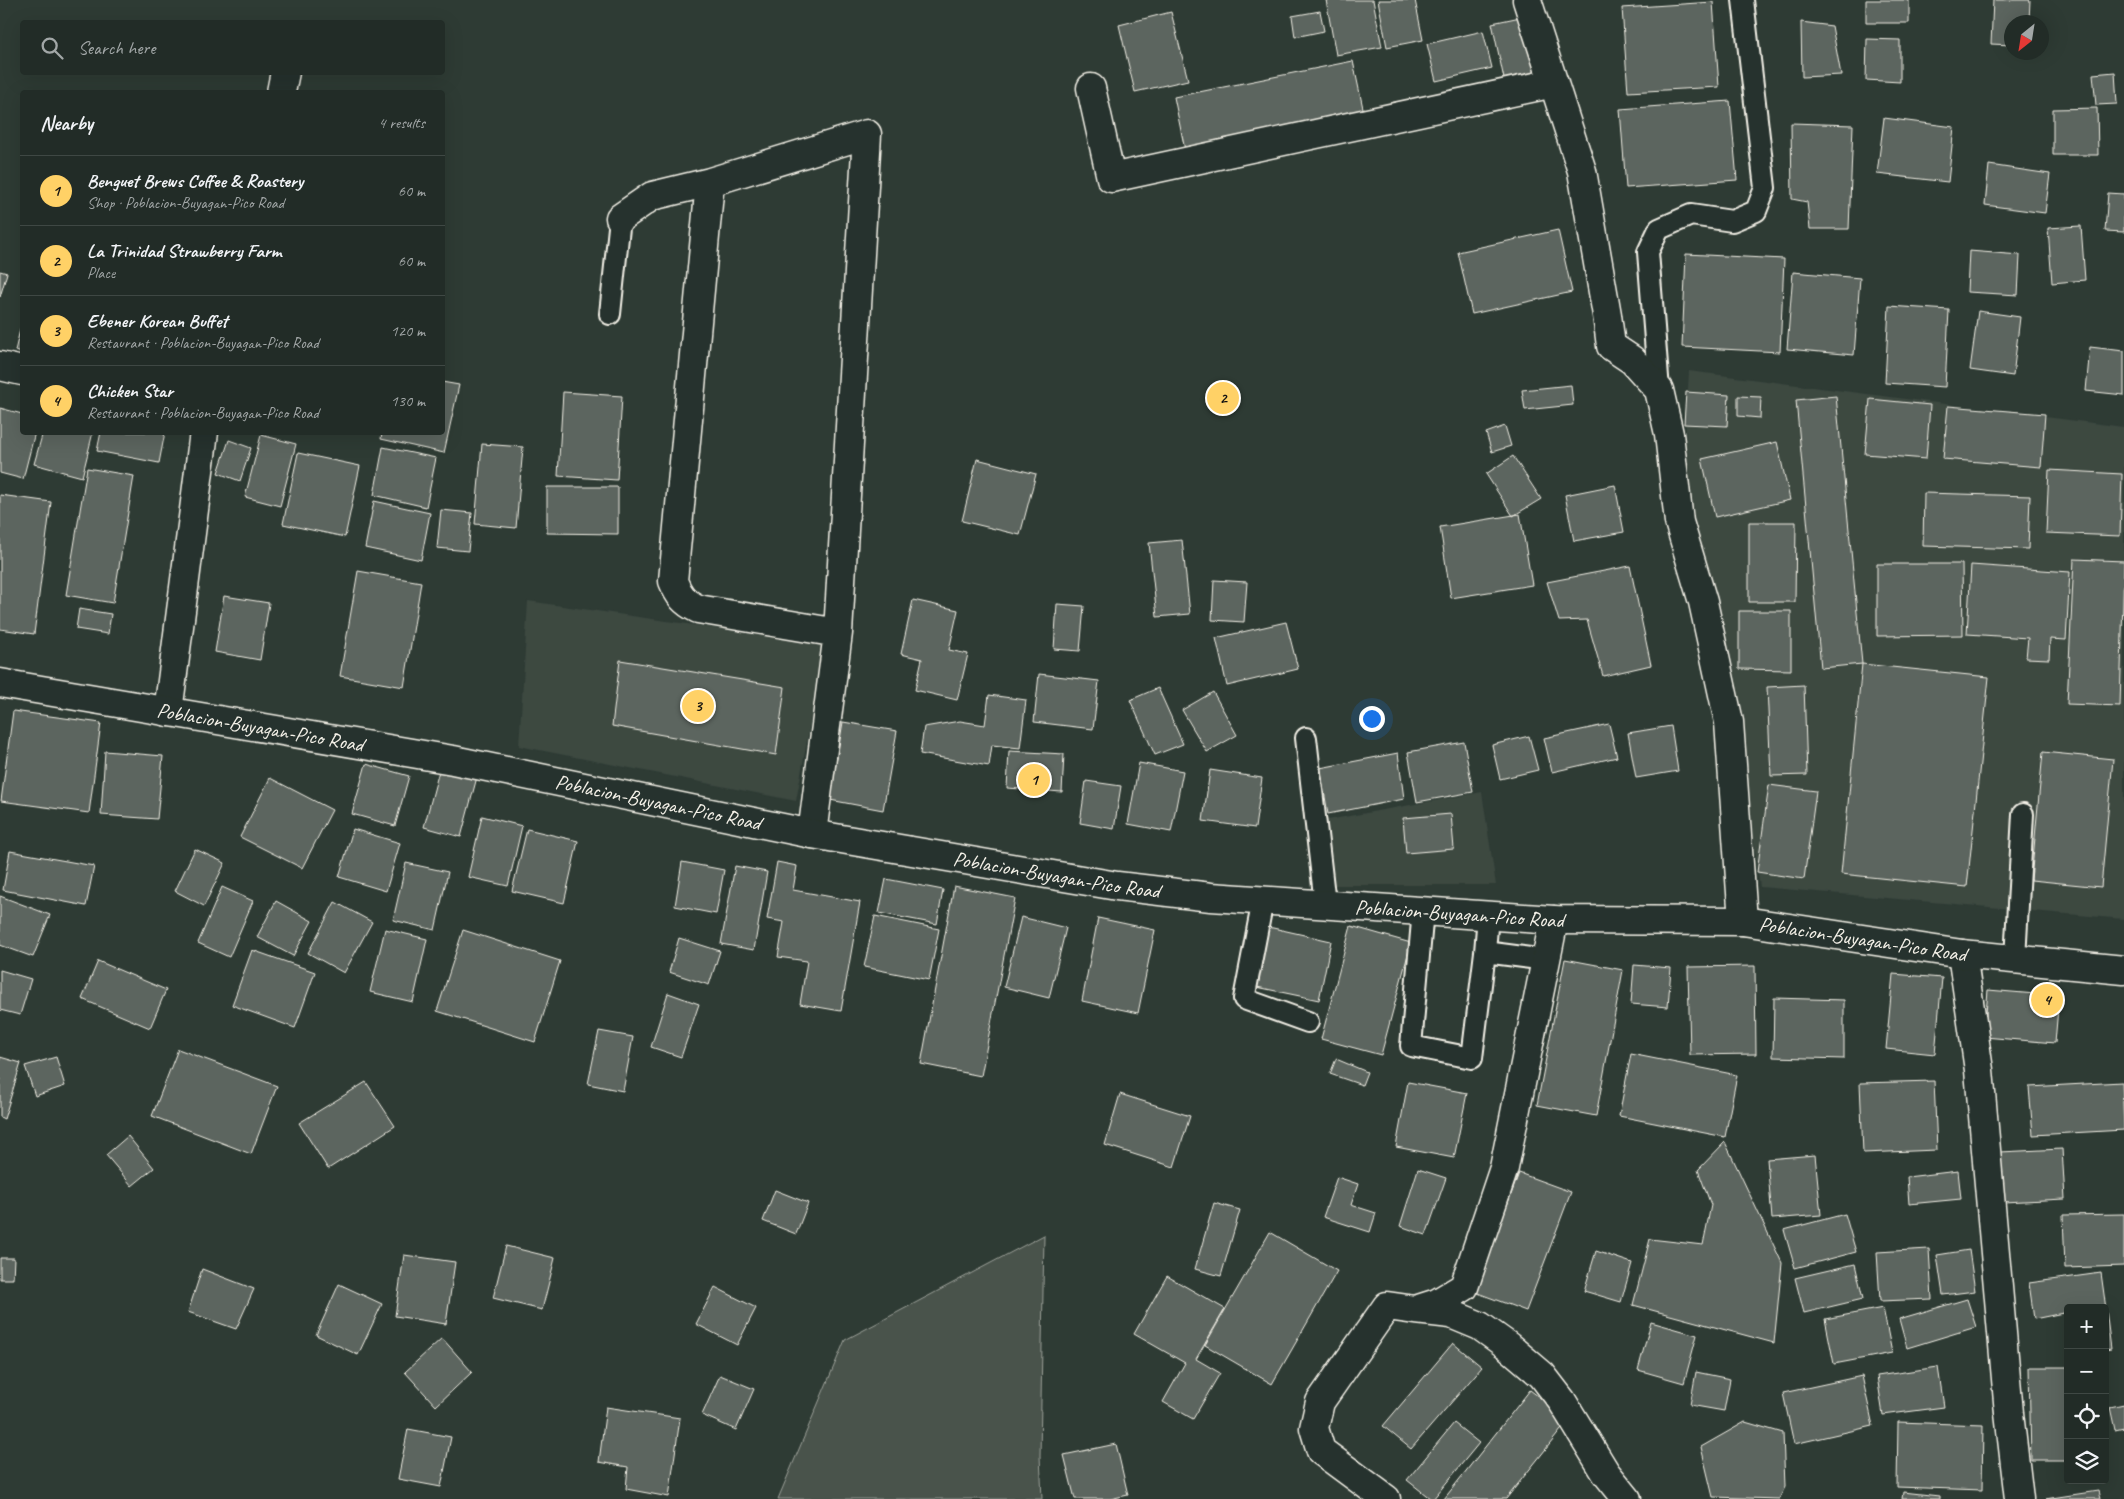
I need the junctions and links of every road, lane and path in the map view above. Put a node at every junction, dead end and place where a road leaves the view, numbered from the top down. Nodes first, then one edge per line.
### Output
1 (1527, 0) edge
2 (1743, 0) edge
3 (284, 75) edge
4 (1554, 83) junction
5 (1091, 88) dead end
6 (281, 90) edge
7 (710, 182) junction
8 (620, 218) joint
9 (610, 314) dead end
10 (0, 366) edge
11 (20, 371) edge
12 (1659, 390) junction
13 (204, 435) edge
14 (838, 633) junction
15 (0, 683) edge
16 (168, 712) junction
17 (1306, 738) dead end
18 (2023, 814) dead end
19 (812, 834) junction
20 (1263, 900) junction
21 (1325, 904) junction
22 (1423, 910) junction
23 (1488, 915) junction
24 (1554, 920) junction
25 (1743, 921) junction
26 (1485, 952) junction
27 (1962, 954) junction
28 (2015, 959) junction
29 (1546, 960) junction
30 (2124, 970) edge
31 (1308, 1022) dead end
32 (1415, 1310) junction
33 (1386, 1499) edge
34 (1627, 1499) edge
35 (2018, 1499) edge

1 - 4 street
2 - 12 lane
3 - 6 street
4 - 5 street
4 - 12 street
7 - 8 street
7 - 14 street
7 - 14 street
8 - 9 lane
10 - 11 street
12 - 25 street
13 - 16 street
14 - 19 street
15 - 16 street, Poblacion-Buyagan-Pico Road
16 - 19 street, Poblacion-Buyagan-Pico Road
17 - 21 lane
18 - 28 lane
19 - 20 street, Poblacion-Buyagan-Pico Road
20 - 21 street, Poblacion-Buyagan-Pico Road
20 - 31 lane
21 - 22 street, Poblacion-Buyagan-Pico Road
22 - 23 street, Poblacion-Buyagan-Pico Road
22 - 26 lane
23 - 24 street, Poblacion-Buyagan-Pico Road
23 - 26 lane
24 - 25 street, Poblacion-Buyagan-Pico Road
24 - 29 street
25 - 27 street, Poblacion-Buyagan-Pico Road
26 - 29 lane
27 - 28 street, Poblacion-Buyagan-Pico Road
27 - 35 street
28 - 30 street, Poblacion-Buyagan-Pico Road
29 - 32 street
32 - 33 street
32 - 34 street

